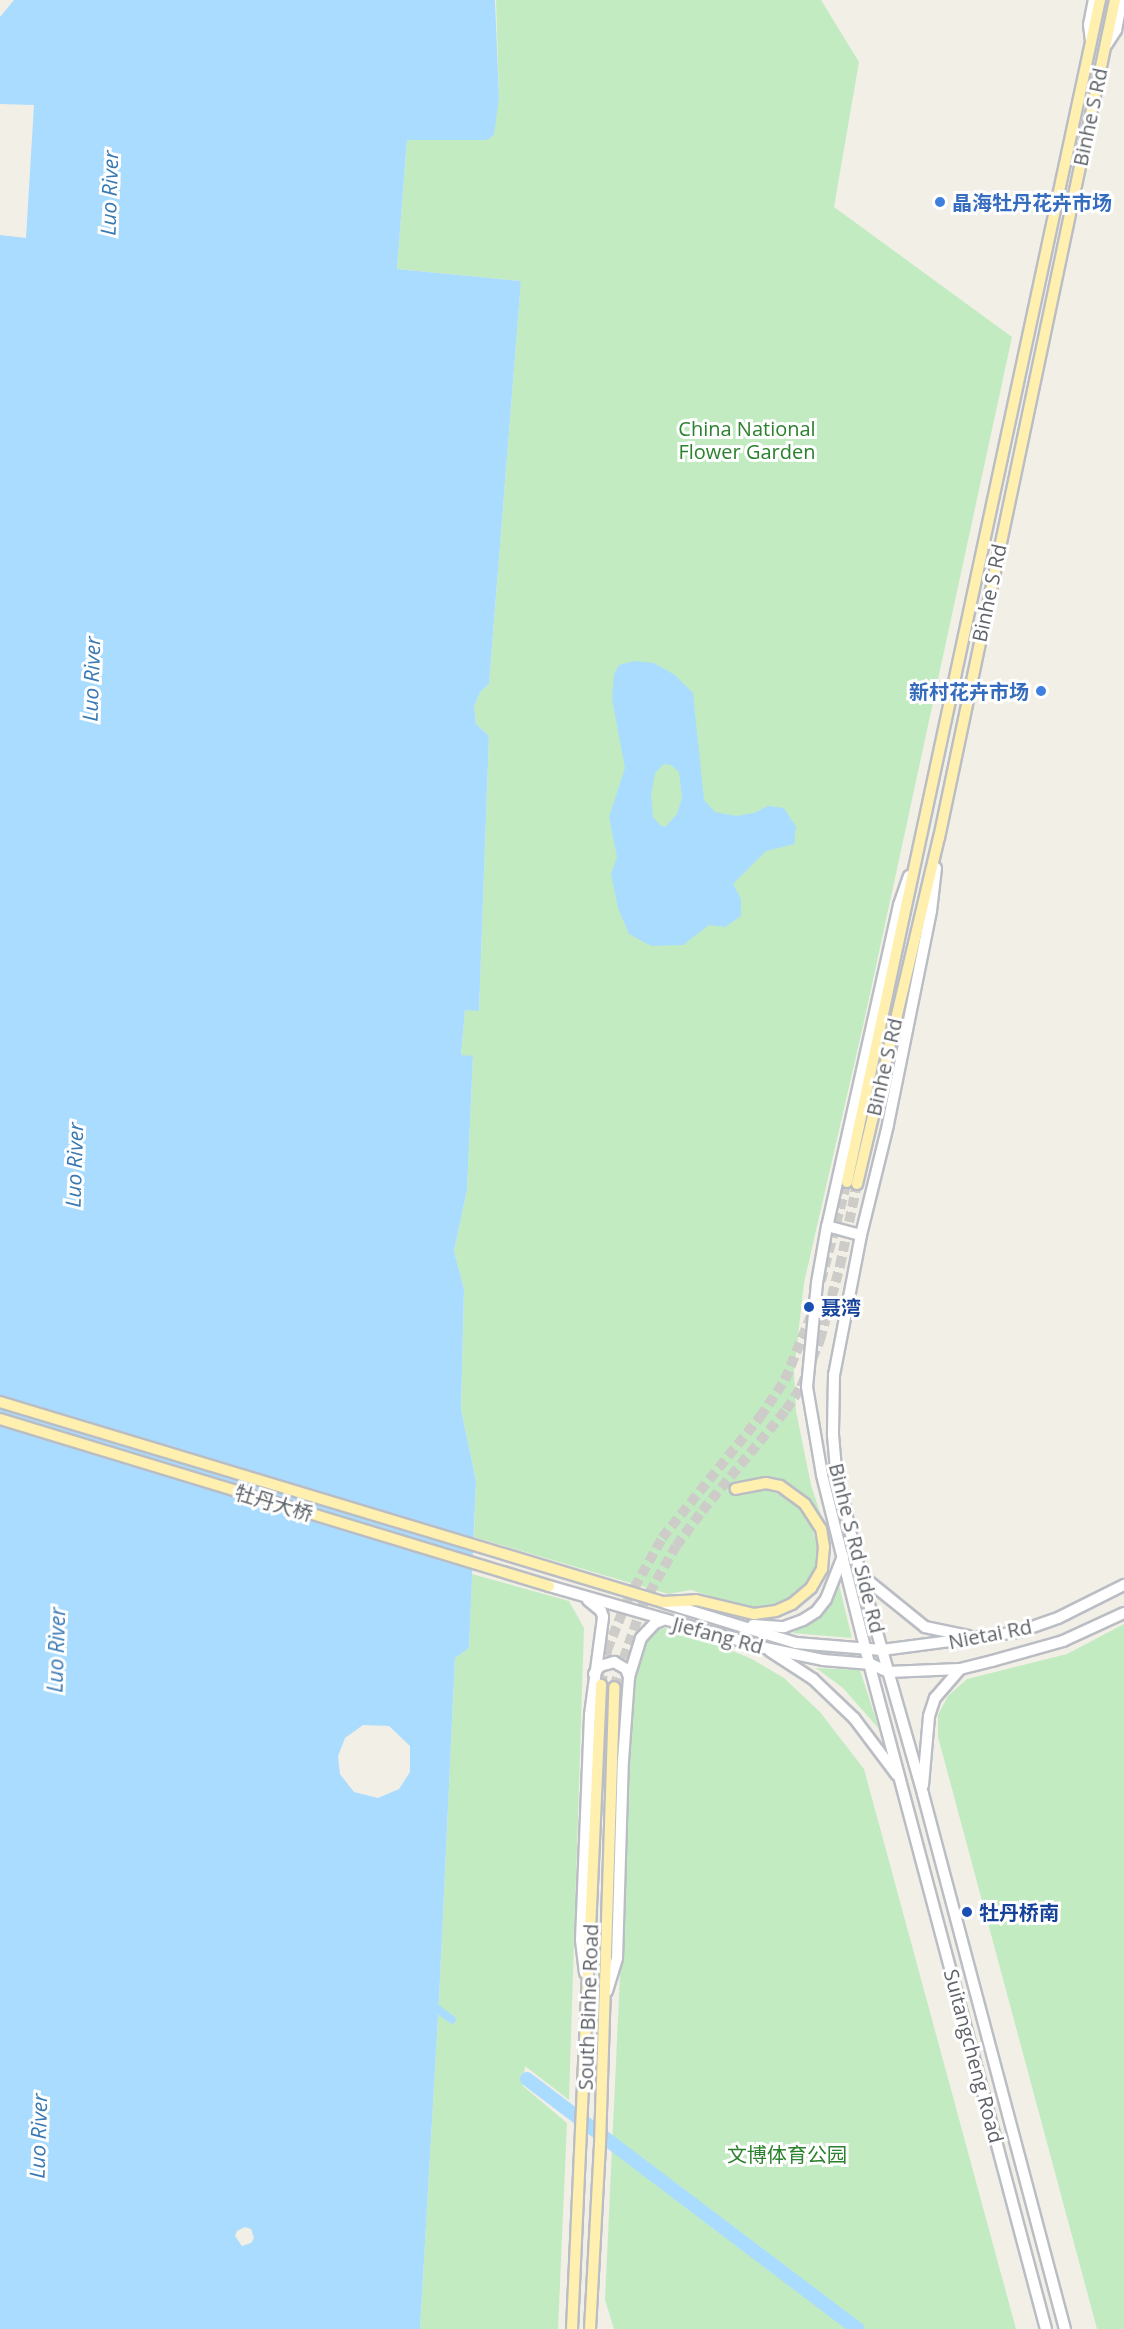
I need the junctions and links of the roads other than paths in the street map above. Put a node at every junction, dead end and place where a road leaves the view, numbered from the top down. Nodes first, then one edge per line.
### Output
1 (1094, 0) edge
2 (1101, 0) edge
3 (1115, 0) edge
4 (1122, 0) edge
5 (1091, 45) junction
6 (1106, 47) junction
7 (1084, 77) junction
8 (999, 476) junction
9 (1014, 479) junction
10 (921, 835) junction
11 (939, 838) junction
12 (827, 1226) junction
13 (861, 1234) junction
14 (0, 1402) edge
15 (0, 1419) edge
16 (736, 1489) dead end
17 (843, 1556) junction
18 (549, 1569) joint
19 (862, 1576) junction
20 (1124, 1585) edge
21 (549, 1587) joint
22 (582, 1596) junction
23 (663, 1602) junction
24 (1124, 1613) edge
25 (663, 1620) junction
26 (736, 1624) junction
27 (977, 1638) junction
28 (765, 1648) junction
29 (865, 1648) junction
30 (882, 1650) junction
31 (871, 1664) junction
32 (960, 1669) junction
33 (888, 1672) junction
34 (593, 1674) junction
35 (629, 1677) junction
36 (601, 1685) tunnel mouth
37 (614, 1687) tunnel mouth
38 (901, 1782) junction
39 (923, 1794) junction
40 (588, 2000) junction
41 (604, 2000) junction
42 (572, 2329) edge
43 (590, 2329) edge
44 (1046, 2329) edge
45 (1065, 2329) edge

1 - 5 main road
2 - 5 main road, Binhe S Rd
3 - 6 main road, Binhe S Rd
4 - 6 main road
5 - 7 main road, Binhe S Rd
6 - 7 main road
6 - 9 main road, Binhe S Rd
7 - 8 main road, Binhe S Rd
8 - 9 main road
8 - 10 main road, Binhe S Rd
9 - 11 main road, Binhe S Rd
10 - 11 main road, Binhe S Rd
10 - 12 main road, Binhe S Rd Side Rd
11 - 13 main road, Binhe S Rd Side Rd
12 - 13 main road
12 - 17 main road, Binhe S Rd Side Rd
13 - 19 main road, Binhe S Rd Side Rd
14 - 18 main road, 牡丹大桥
15 - 21 main road, 牡丹大桥
16 - 23 main road
17 - 26 main road
17 - 29 main road, Binhe S Rd Side Rd
18 - 23 main road, Jiefang Rd
19 - 27 main road
19 - 30 main road, Binhe S Rd Side Rd
20 - 27 main road, Nietai Rd
21 - 22 main road, Jiefang Rd
22 - 25 main road, Jiefang Rd
22 - 34 main road
23 - 26 main road, Jiefang Rd
24 - 32 main road, Nietai Rd
25 - 28 main road, Jiefang Rd
25 - 35 main road
26 - 29 main road, Jiefang Rd
27 - 30 main road, Nietai Rd
28 - 31 main road, Jiefang Rd
28 - 38 main road
29 - 30 main road, Jiefang Rd
29 - 31 main road, Binhe S Rd Side Rd
30 - 33 main road, Binhe S Rd Side Rd
31 - 33 main road, Jiefang Rd
31 - 38 main road, Binhe S Rd Side Rd
32 - 33 main road, Nietai Rd
32 - 39 main road
33 - 39 main road, Binhe S Rd Side Rd
34 - 35 main road
34 - 40 main road
35 - 41 main road
36 - 40 main road, South Binhe Road
37 - 41 main road, South Binhe Road
38 - 44 main road, Suitangcheng Road
39 - 45 main road, Suitangcheng Road
40 - 42 main road, South Binhe Road
41 - 43 main road, South Binhe Road

